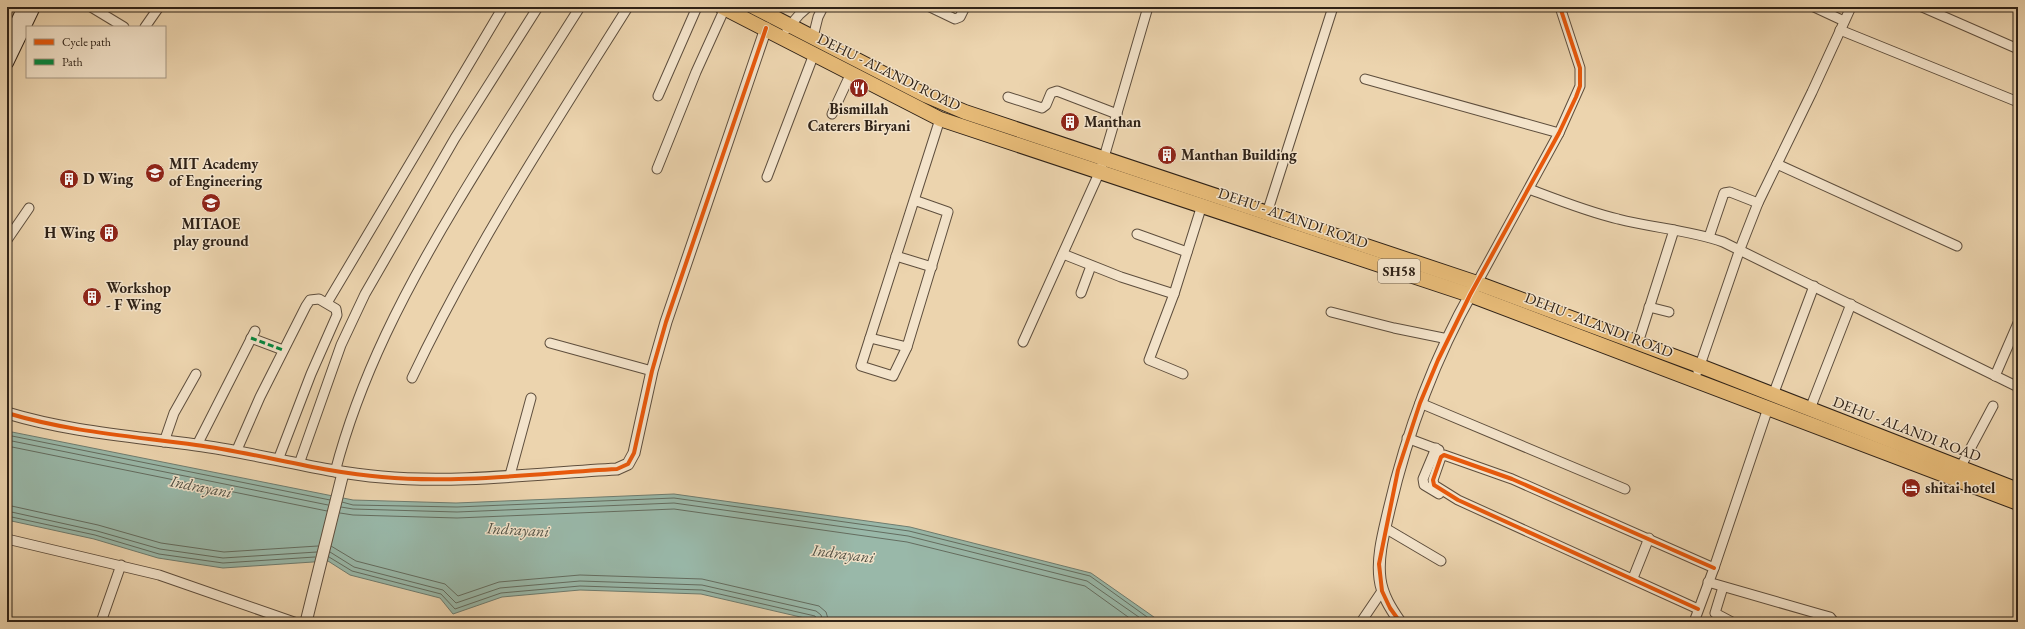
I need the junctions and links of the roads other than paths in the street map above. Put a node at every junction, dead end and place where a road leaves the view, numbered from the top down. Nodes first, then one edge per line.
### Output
1 (24, 7) edge
2 (34, 7) edge
3 (91, 7) edge
4 (158, 7) edge
5 (503, 7) edge
6 (538, 7) edge
7 (580, 7) edge
8 (628, 7) edge
9 (697, 7) edge
10 (754, 7) edge
11 (808, 7) edge
12 (824, 7) edge
13 (930, 7) edge
14 (966, 7) edge
15 (1148, 7) edge
16 (1333, 7) edge
17 (1560, 7) edge
18 (1814, 7) edge
19 (1851, 7) edge
20 (1922, 7) edge
21 (724, 8) edge
22 (1844, 21) junction
23 (122, 26) edge
24 (146, 26) edge
25 (766, 28) junction
26 (1840, 30) junction
27 (786, 31) junction
28 (17, 33) junction
29 (813, 37) junction
30 (7, 43) edge
31 (2018, 49) edge
32 (814, 54) junction
33 (7, 63) edge
34 (851, 73) junction
35 (1365, 78) dead end
36 (658, 96) dead end
37 (1008, 97) dead end
38 (2018, 102) edge
39 (832, 114) dead end
40 (1117, 114) junction
41 (940, 119) junction
42 (1559, 133) junction
43 (1777, 164) junction
44 (1102, 165) junction
45 (657, 168) dead end
46 (766, 177) dead end
47 (1528, 189) junction
48 (914, 200) junction
49 (1758, 203) junction
50 (1202, 205) junction
51 (29, 208) dead end
52 (1267, 213) junction
53 (1674, 230) junction
54 (1137, 234) dead end
55 (1709, 237) junction
56 (7, 240) edge
57 (1957, 246) dead end
58 (1740, 249) junction
59 (1187, 252) junction
60 (1063, 254) junction
61 (896, 256) junction
62 (1091, 266) junction
63 (932, 267) junction
64 (1814, 286) junction
65 (1473, 289) junction
66 (1081, 294) dead end
67 (1174, 294) junction
68 (327, 303) junction
69 (1851, 304) junction
70 (1649, 307) junction
71 (1331, 312) dead end
72 (1669, 312) dead end
73 (2018, 323) edge
74 (870, 338) junction
75 (1448, 339) junction
76 (1023, 342) dead end
77 (550, 343) dead end
78 (1638, 343) junction
79 (907, 347) junction
80 (283, 350) junction
81 (652, 371) junction
82 (1697, 373) junction
83 (196, 374) dead end
84 (1183, 374) dead end
85 (1995, 376) junction
86 (412, 378) dead end
87 (2018, 387) edge
88 (531, 398) dead end
89 (1771, 402) junction
90 (1420, 403) junction
91 (1993, 406) dead end
92 (1810, 409) junction
93 (7, 413) edge
94 (1408, 438) junction
95 (164, 442) junction
96 (197, 445) junction
97 (236, 452) junction
98 (278, 460) junction
99 (299, 464) junction
100 (1935, 465) junction
101 (1960, 468) junction
102 (510, 475) junction
103 (340, 476) junction
104 (1625, 489) dead end
105 (2018, 490) edge
106 (1458, 500) junction
107 (2018, 503) edge
108 (1385, 528) junction
109 (1649, 538) junction
110 (7, 539) edge
111 (1441, 561) dead end
112 (121, 565) junction
113 (1714, 568) junction
114 (1633, 578) junction
115 (1708, 582) junction
116 (1722, 587) junction
117 (1382, 591) junction
118 (1698, 609) junction
119 (306, 621) edge
120 (101, 622) edge
121 (294, 622) edge
122 (1361, 622) edge
123 (1400, 622) edge
124 (1694, 622) edge
125 (1732, 622) edge
126 (1834, 622) edge

1 - 28 main road
2 - 28 main road
3 - 23 street
4 - 24 street
5 - 68 street
6 - 99 street
7 - 103 street
8 - 86 street
9 - 36 street
10 - 27 main road, DEHU - ALANDI ROAD / SH58
11 - 27 street
12 - 29 street
13 - 14 street
15 - 40 street
16 - 52 street
17 - 42 street
18 - 22 street
19 - 22 street
20 - 31 street
21 - 25 main road, DEHU - ALANDI ROAD / SH58
21 - 45 street
22 - 26 street
25 - 27 main road, DEHU - ALANDI ROAD / SH58
25 - 81 street
26 - 38 street
26 - 43 street
27 - 29 main road, DEHU - ALANDI ROAD / SH58
27 - 32 main road, DEHU - ALANDI ROAD / SH58
28 - 30 main road
28 - 33 main road
29 - 44 main road, DEHU - ALANDI ROAD / SH58
32 - 34 main road, DEHU - ALANDI ROAD / SH58
32 - 46 street
34 - 39 street
34 - 41 main road, DEHU - ALANDI ROAD / SH58
35 - 42 street
37 - 40 street
40 - 44 street
41 - 44 main road, DEHU - ALANDI ROAD / SH58
41 - 48 street
42 - 47 street
43 - 49 street
43 - 57 street
44 - 50 main road, DEHU - ALANDI ROAD / SH58
44 - 52 main road, DEHU - ALANDI ROAD / SH58
44 - 60 street
47 - 53 street
47 - 65 street
48 - 61 street
48 - 63 street
49 - 55 street
49 - 58 street
50 - 59 street
50 - 65 main road, DEHU - ALANDI ROAD / SH58
51 - 56 street
52 - 65 main road, DEHU - ALANDI ROAD / SH58
53 - 55 street
53 - 70 street
54 - 59 street
55 - 58 street
58 - 64 street
58 - 82 street
59 - 67 street
60 - 62 street
60 - 76 street
61 - 63 street
61 - 74 street
62 - 66 street
62 - 67 street
63 - 79 street
64 - 69 street
64 - 89 street
65 - 75 street
65 - 78 main road, DEHU - ALANDI ROAD / SH58
65 - 82 main road, DEHU - ALANDI ROAD / SH58
67 - 84 street
68 - 80 street
68 - 98 street
69 - 85 street
69 - 92 street
70 - 72 street
70 - 78 street
71 - 75 street
73 - 85 street
74 - 79 street
74 - 79 street
75 - 90 street
77 - 81 street
78 - 82 main road, DEHU - ALANDI ROAD / SH58
80 - 96 street
80 - 97 street
81 - 102 street
82 - 89 main road, DEHU - ALANDI ROAD / SH58
83 - 95 street
85 - 87 street
88 - 102 street
89 - 92 main road, DEHU - ALANDI ROAD / SH58
89 - 100 main road, DEHU - ALANDI ROAD / SH58
89 - 113 street
90 - 94 street
90 - 104 street
91 - 101 street
92 - 100 main road, DEHU - ALANDI ROAD / SH58
93 - 95 street
94 - 106 street
94 - 108 street
95 - 96 street
96 - 97 street
97 - 98 street
98 - 99 street
99 - 103 street
100 - 101 main road, DEHU - ALANDI ROAD / SH58
100 - 107 main road, DEHU - ALANDI ROAD / SH58
101 - 105 main road, DEHU - ALANDI ROAD / SH58
102 - 103 street
103 - 119 street
106 - 109 street
106 - 114 street
108 - 111 street
108 - 117 street
109 - 113 street
109 - 114 street
110 - 112 street
112 - 120 street
112 - 121 street
113 - 115 street
114 - 118 street
115 - 116 street
115 - 118 street
116 - 125 street
116 - 126 street
117 - 122 street
117 - 123 street
118 - 124 street

